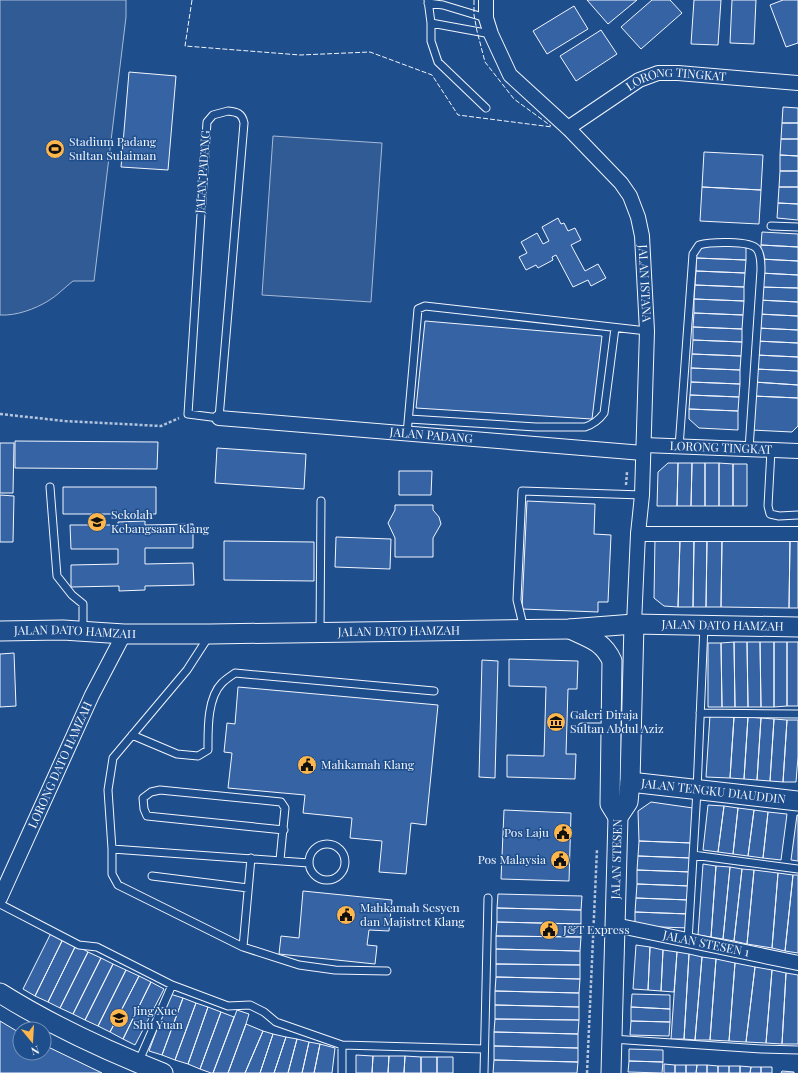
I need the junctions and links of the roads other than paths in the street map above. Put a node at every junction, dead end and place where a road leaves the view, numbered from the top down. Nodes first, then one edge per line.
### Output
1 (486, 0) edge
2 (428, 1) edge
3 (486, 18) junction
4 (431, 23) junction
5 (491, 34) junction
6 (798, 83) edge
7 (486, 108) dead end
8 (568, 128) junction
9 (771, 226) dead end
10 (798, 227) edge
11 (615, 328) junction
12 (646, 332) junction
13 (219, 418) junction
14 (409, 418) junction
15 (407, 434) junction
16 (679, 447) junction
17 (643, 449) junction
18 (749, 449) junction
19 (771, 450) junction
20 (798, 451) edge
21 (50, 487) dead end
22 (642, 495) junction
23 (321, 501) dead end
24 (798, 515) edge
25 (638, 534) junction
26 (798, 534) edge
27 (634, 624) junction
28 (704, 625) junction
29 (798, 627) edge
30 (524, 629) junction
31 (570, 629) junction
32 (0, 631) edge
33 (84, 631) junction
34 (320, 632) junction
35 (124, 634) junction
36 (210, 634) junction
37 (434, 691) dead end
38 (700, 713) junction
39 (798, 714) edge
40 (582, 728) dead end
41 (611, 728) junction
42 (132, 735) junction
43 (630, 782) junction
44 (698, 790) junction
45 (798, 801) edge
46 (618, 817) junction
47 (284, 830) junction
48 (112, 849) junction
49 (693, 855) junction
50 (251, 858) junction
51 (280, 860) junction
52 (309, 863) junction
53 (798, 869) edge
54 (152, 876) dead end
55 (4, 877) edge
56 (248, 888) junction
57 (0, 898) edge
58 (488, 898) dead end
59 (0, 904) edge
60 (615, 925) junction
61 (688, 941) junction
62 (243, 947) junction
63 (798, 963) edge
64 (387, 971) dead end
65 (172, 985) junction
66 (0, 993) edge
67 (612, 1039) junction
68 (342, 1045) junction
69 (484, 1049) junction
70 (798, 1050) edge
71 (138, 1063) junction
72 (163, 1073) edge
73 (342, 1073) edge
74 (484, 1073) edge
75 (611, 1073) edge

1 - 3 street, JALAN ISTANA
2 - 3 lane
2 - 4 lane
3 - 5 street, JALAN ISTANA
4 - 5 lane
4 - 7 lane
5 - 8 street, JALAN ISTANA
6 - 8 street, LORONG TINGKAT
8 - 12 street, JALAN ISTANA
9 - 10 lane
11 - 12 lane
11 - 14 lane
11 - 14 lane
12 - 17 street, JALAN ISTANA
13 - 13 lane, JALAN PADANG
13 - 15 street, JALAN PADANG
14 - 15 lane
15 - 17 street, JALAN PADANG
16 - 17 street, LORONG TINGKAT
16 - 18 street, LORONG TINGKAT
16 - 18 lane
17 - 22 street, JALAN ISTANA
18 - 19 street, LORONG TINGKAT
19 - 20 street, LORONG TINGKAT
19 - 24 lane
21 - 33 lane
22 - 25 street, JALAN ISTANA
22 - 30 lane
23 - 34 lane
25 - 26 street
25 - 27 street, JALAN ISTANA
27 - 28 main road, JALAN DATO HAMZAH
27 - 31 main road, JALAN DATO HAMZAH
27 - 43 main road, JALAN STESEN
28 - 29 main road, JALAN DATO HAMZAH
28 - 38 lane
30 - 31 main road, JALAN DATO HAMZAH
30 - 34 main road, JALAN DATO HAMZAH
31 - 41 main road
32 - 33 main road, JALAN DATO HAMZAH
33 - 35 main road, JALAN DATO HAMZAH
34 - 36 main road, JALAN DATO HAMZAH
35 - 36 main road, JALAN DATO HAMZAH
35 - 55 street, LORONG DATO HAMZAH
36 - 42 lane
37 - 42 lane
38 - 39 lane
38 - 44 lane
40 - 41 lane
41 - 46 main road
42 - 48 lane
43 - 44 main road, JALAN TENGKU DIAUDDIN
43 - 46 main road, JALAN STESEN
44 - 45 main road, JALAN TENGKU DIAUDDIN
44 - 49 lane
46 - 60 main road, JALAN STESEN
47 - 47 lane
47 - 51 lane
48 - 50 lane
48 - 62 lane
49 - 53 lane
49 - 61 lane
50 - 51 lane
50 - 56 lane
51 - 52 lane
52 - 52 lane
54 - 56 lane
55 - 57 street, LORONG DATO HAMZAH
56 - 62 lane
58 - 69 lane
59 - 65 lane
60 - 61 street, JALAN STESEN 1
60 - 67 main road, JALAN STESEN
61 - 63 street, JALAN STESEN 1
62 - 64 lane
65 - 68 lane
65 - 71 lane
66 - 71 main road
67 - 70 lane
67 - 75 main road, JALAN STESEN
68 - 69 lane
68 - 73 lane
69 - 74 lane
71 - 72 main road

